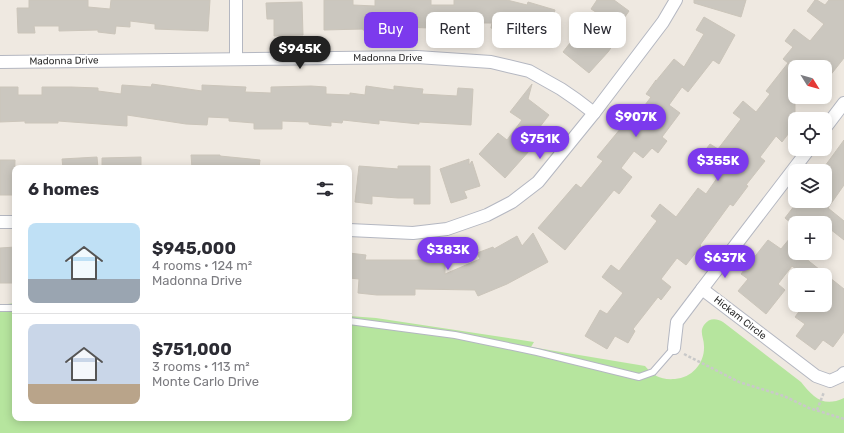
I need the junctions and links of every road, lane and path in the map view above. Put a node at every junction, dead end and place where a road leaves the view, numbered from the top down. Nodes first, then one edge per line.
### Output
1 (236, 0) edge
2 (676, 0) edge
3 (236, 59) junction
4 (0, 62) edge
5 (844, 103) edge
6 (594, 113) junction
7 (832, 119) edge
8 (804, 156) edge
9 (0, 222) edge
10 (12, 222) edge
11 (352, 230) edge
12 (702, 289) junction
13 (0, 308) edge
14 (12, 308) edge
15 (352, 321) edge
16 (674, 348) junction
17 (844, 373) edge
18 (830, 381) junction
19 (817, 410) junction
20 (844, 419) edge

1 - 3 street
2 - 6 street
3 - 4 street, Madonna Drive
3 - 6 street, Madonna Drive
5 - 7 street
6 - 11 street
8 - 12 street
9 - 10 street
12 - 16 street
12 - 18 street, Hickam Circle
13 - 14 lane
15 - 16 lane
16 - 19 path
17 - 18 street
18 - 19 path
19 - 20 path

